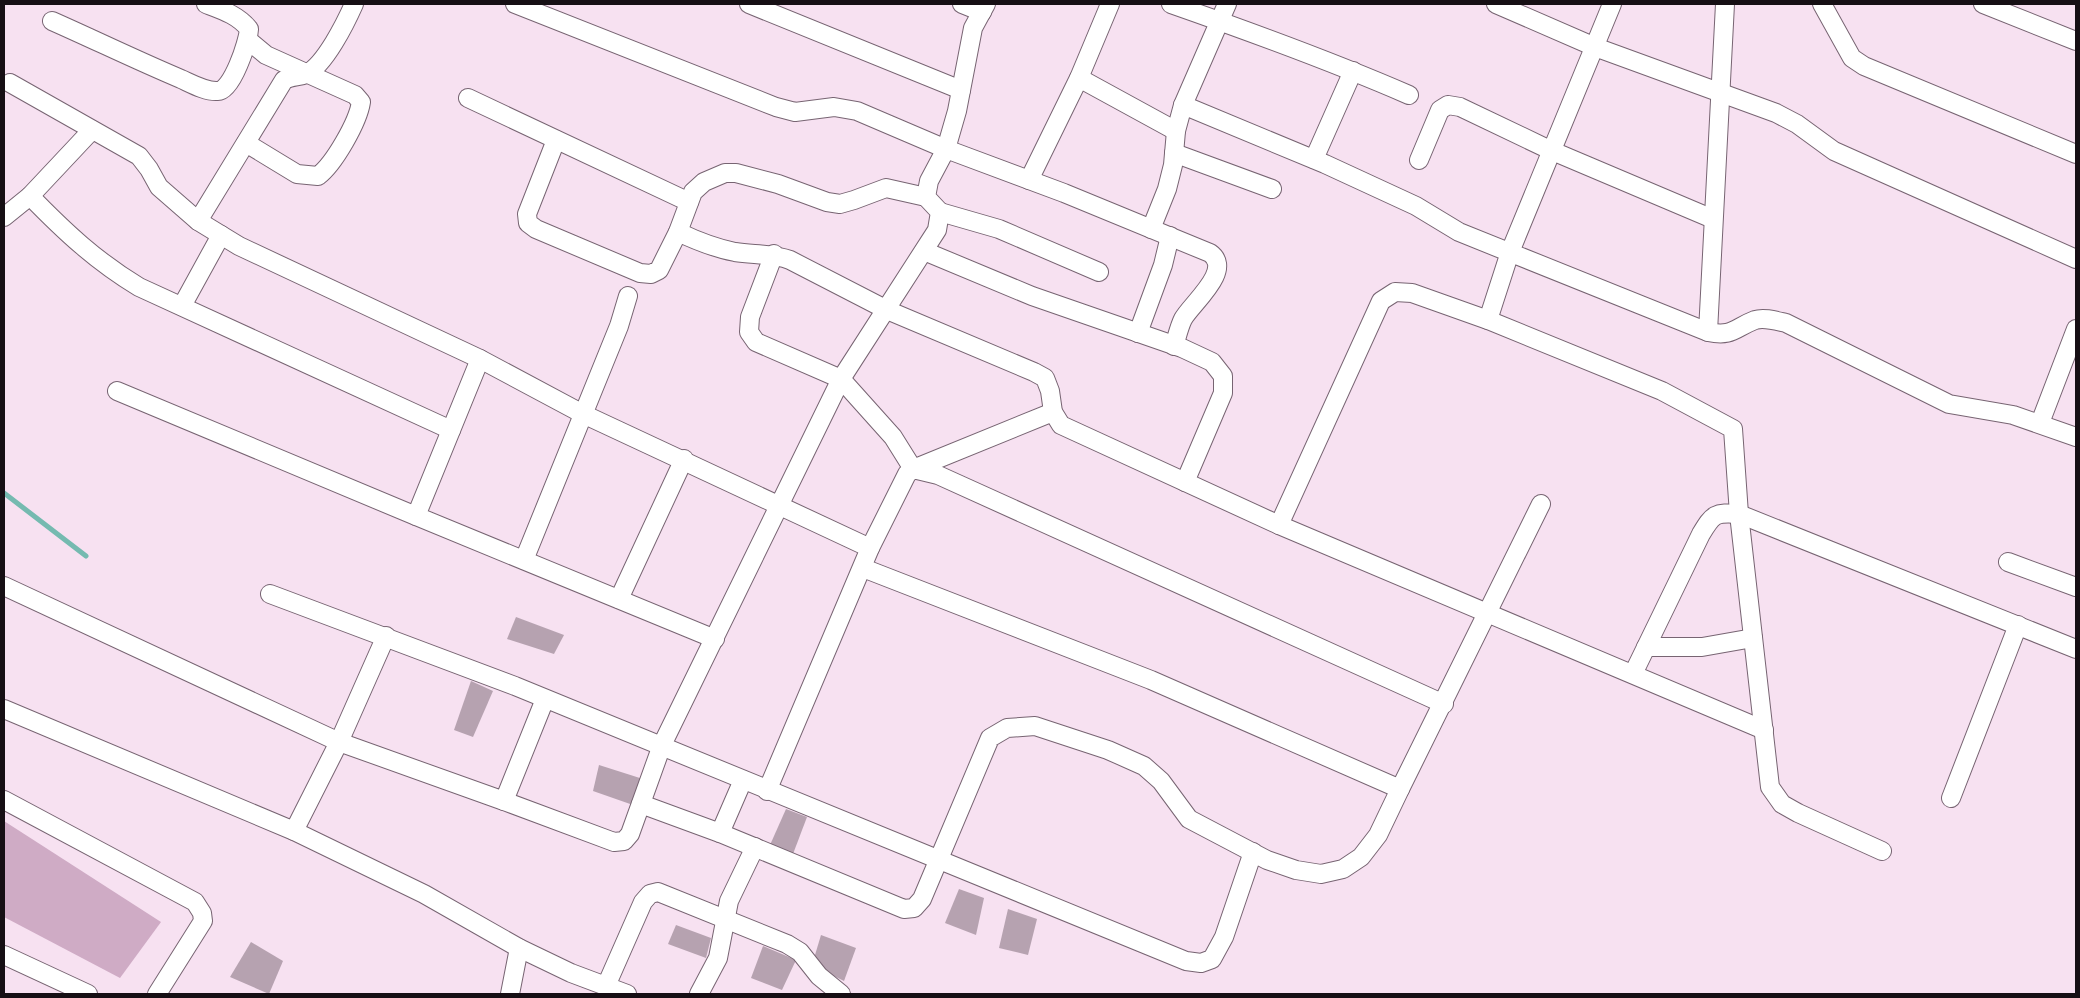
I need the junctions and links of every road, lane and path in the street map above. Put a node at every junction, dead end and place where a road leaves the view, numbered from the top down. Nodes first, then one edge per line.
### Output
1 (206, 4) edge
2 (516, 4) edge
3 (749, 4) edge
4 (962, 4) edge
5 (1110, 4) edge
6 (1171, 4) edge
7 (1227, 4) edge
8 (1496, 4) edge
9 (1612, 4) edge
10 (1725, 4) edge
11 (1822, 4) edge
12 (1983, 4) edge
13 (347, 6) edge
14 (984, 8) edge
15 (52, 21) dead end
16 (1220, 21) junction
17 (248, 40) junction
18 (2076, 41) edge
19 (1595, 47) junction
20 (1353, 71) junction
21 (306, 74) junction
22 (1079, 78) junction
23 (10, 83) dead end
24 (961, 90) junction
25 (1720, 93) junction
26 (1409, 95) dead end
27 (468, 98) dead end
28 (1183, 106) junction
29 (92, 130) junction
30 (1176, 131) junction
31 (556, 140) junction
32 (246, 144) junction
33 (946, 149) junction
34 (1550, 150) junction
35 (1174, 153) junction
36 (2076, 154) edge
37 (1314, 160) junction
38 (1419, 160) dead end
39 (1029, 180) junction
40 (1272, 189) dead end
41 (30, 196) junction
42 (926, 197) junction
43 (689, 202) junction
44 (940, 212) junction
45 (4, 217) edge
46 (1713, 219) junction
47 (198, 221) junction
48 (1151, 229) junction
49 (678, 232) junction
50 (221, 235) junction
51 (1170, 236) junction
52 (924, 251) junction
53 (1510, 252) junction
54 (774, 254) junction
55 (2076, 259) edge
56 (1099, 272) dead end
57 (628, 296) dead end
58 (182, 306) junction
59 (887, 310) junction
60 (1488, 320) junction
61 (2076, 330) edge
62 (1708, 332) junction
63 (1138, 333) junction
64 (1174, 346) junction
65 (480, 359) junction
66 (841, 379) junction
67 (117, 391) dead end
68 (1053, 412) junction
69 (583, 414) junction
70 (2040, 424) junction
71 (451, 430) junction
72 (2076, 437) edge
73 (684, 459) junction
74 (913, 469) junction
75 (1186, 482) junction
76 (781, 504) junction
77 (1541, 504) dead end
78 (1739, 514) junction
79 (416, 516) junction
80 (1279, 525) junction
81 (870, 548) junction
82 (524, 560) junction
83 (2008, 562) dead end
84 (863, 568) junction
85 (4, 586) edge
86 (2076, 587) edge
87 (270, 594) dead end
88 (619, 600) junction
89 (1489, 613) junction
90 (2018, 625) junction
91 (386, 636) junction
92 (1753, 638) junction
93 (715, 639) junction
94 (1646, 647) junction
95 (2076, 649) edge
96 (1633, 674) junction
97 (545, 699) junction
98 (1444, 704) junction
99 (4, 709) edge
100 (1764, 730) junction
101 (339, 742) junction
102 (662, 745) junction
103 (743, 780) junction
104 (1400, 789) junction
105 (767, 790) junction
106 (1951, 798) dead end
107 (4, 800) edge
108 (504, 801) junction
109 (641, 804) junction
110 (294, 830) junction
111 (720, 833) junction
112 (754, 847) junction
113 (1253, 852) junction
114 (1882, 852) dead end
115 (938, 858) junction
116 (726, 918) junction
117 (519, 948) junction
118 (4, 955) edge
119 (606, 986) junction
120 (88, 994) edge
121 (157, 994) edge
122 (510, 994) edge
123 (628, 994) edge
124 (699, 994) edge
125 (841, 994) edge

1 - 17 street
2 - 33 street
3 - 24 street
4 - 14 street
5 - 22 street
6 - 16 street
7 - 16 street
8 - 19 street
9 - 19 street
10 - 25 street
11 - 36 street
12 - 18 street
13 - 21 street
14 - 24 street
15 - 17 street
16 - 20 street
16 - 28 street
17 - 21 street
19 - 25 street
19 - 34 street
20 - 26 street
20 - 37 street
21 - 32 street
21 - 32 street
22 - 30 street
22 - 39 street
23 - 29 street
24 - 33 street
25 - 46 street
25 - 55 street
27 - 31 street
28 - 30 street
28 - 37 street
29 - 41 street
29 - 47 street
30 - 35 street
31 - 43 street
31 - 49 street
32 - 47 street
33 - 39 street
33 - 42 street
34 - 38 street
34 - 46 street
34 - 53 street
35 - 40 street
35 - 48 street
37 - 53 street
39 - 48 street
41 - 45 street
41 - 58 street
42 - 43 street
42 - 44 street
43 - 49 street
44 - 52 street
44 - 56 street
46 - 62 street
47 - 50 street
48 - 51 street
49 - 54 street
50 - 58 street
50 - 65 street
51 - 63 street
51 - 64 street
52 - 59 street
52 - 63 street
53 - 60 street
53 - 62 street
54 - 59 street
54 - 66 street
57 - 69 street
58 - 71 street
59 - 66 street
59 - 68 street
60 - 78 street
60 - 80 street
61 - 70 street
62 - 70 street
63 - 64 street
64 - 75 street
65 - 69 street
65 - 71 street
66 - 74 street
66 - 76 street
67 - 79 street
68 - 74 street
68 - 75 street
69 - 73 street
69 - 82 street
70 - 72 street
71 - 79 street
73 - 76 street
73 - 88 street
74 - 81 street
74 - 98 street
75 - 80 street
76 - 81 street
76 - 93 street
77 - 89 street
78 - 90 street
78 - 92 street
78 - 94 street
79 - 82 street
80 - 89 street
81 - 84 street
82 - 88 street
83 - 86 street
84 - 104 street
84 - 105 street
85 - 101 street
87 - 91 street
88 - 93 street
89 - 96 street
89 - 98 street
90 - 95 street
90 - 106 street
91 - 97 street
91 - 101 street
92 - 94 street
92 - 100 street
93 - 102 street
94 - 96 street
96 - 100 street
97 - 102 street
97 - 108 street
98 - 104 street
99 - 110 street
100 - 114 street
101 - 108 street
101 - 110 street
102 - 103 street
102 - 109 street
103 - 105 street
103 - 111 street
104 - 113 street
105 - 115 street
107 - 121 street
108 - 109 street
109 - 111 street
110 - 117 street
111 - 112 street
112 - 115 street
112 - 116 street
113 - 115 street
113 - 115 street
116 - 119 street
116 - 124 street
116 - 125 street
117 - 119 street
117 - 122 street
118 - 120 street
119 - 123 street

